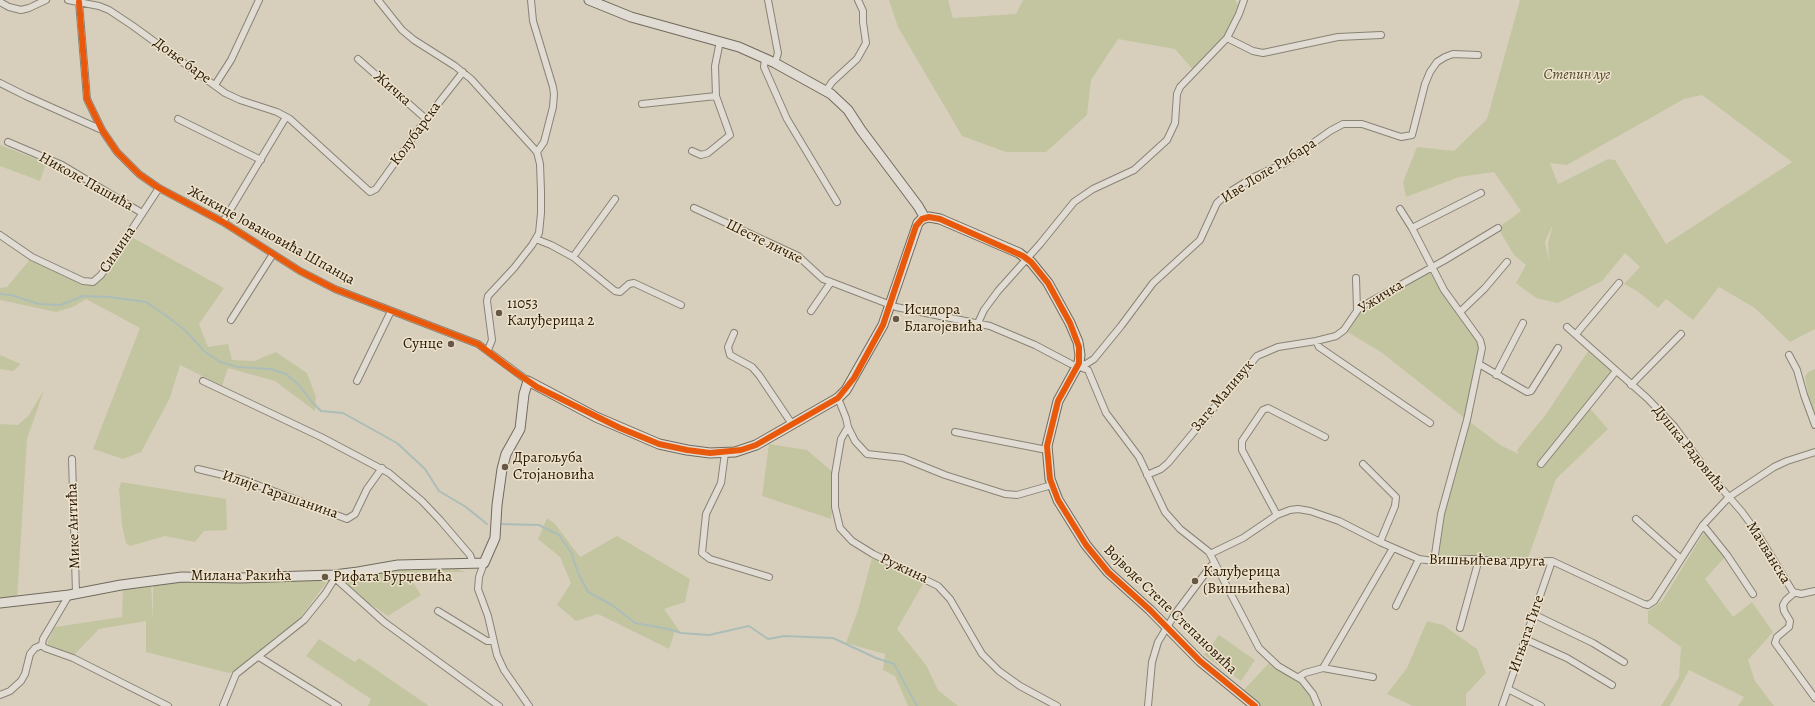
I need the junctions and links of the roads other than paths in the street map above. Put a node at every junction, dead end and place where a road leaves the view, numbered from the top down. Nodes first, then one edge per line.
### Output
1 (46, 0) edge
2 (68, 0) edge
3 (102, 0) edge
4 (259, 0) edge
5 (378, 0) edge
6 (531, 0) edge
7 (589, 0) edge
8 (768, 0) edge
9 (858, 0) edge
10 (1244, 0) edge
11 (0, 2) edge
12 (79, 2) junction
13 (99, 6) junction
14 (1381, 35) dead end
15 (1227, 38) junction
16 (720, 41) junction
17 (1478, 56) dead end
18 (358, 59) dead end
19 (765, 59) junction
20 (775, 63) junction
21 (463, 72) junction
22 (0, 83) edge
23 (215, 85) junction
24 (826, 91) junction
25 (716, 96) junction
26 (642, 104) dead end
27 (286, 117) junction
28 (178, 119) dead end
29 (426, 119) junction
30 (102, 130) junction
31 (8, 142) dead end
32 (692, 151) dead end
33 (537, 152) junction
34 (261, 160) junction
35 (158, 188) junction
36 (368, 190) joint
37 (1481, 193) dead end
38 (615, 199) dead end
39 (837, 202) dead end
40 (694, 208) dead end
41 (1400, 209) dead end
42 (142, 213) junction
43 (925, 218) junction
44 (223, 222) junction
45 (1412, 228) junction
46 (1498, 228) dead end
47 (0, 235) edge
48 (536, 240) junction
49 (273, 254) junction
50 (573, 257) junction
51 (1027, 258) junction
52 (1507, 262) dead end
53 (1432, 268) junction
54 (1356, 278) dead end
55 (831, 282) junction
56 (1619, 283) dead end
57 (681, 305) dead end
58 (891, 306) junction
59 (1357, 310) junction
60 (391, 311) junction
61 (811, 311) dead end
62 (1460, 312) junction
63 (231, 320) dead end
64 (978, 323) junction
65 (1523, 323) dead end
66 (1567, 327) dead end
67 (734, 333) dead end
68 (1576, 334) junction
69 (1681, 334) dead end
70 (1316, 341) junction
71 (1558, 348) dead end
72 (488, 350) junction
73 (1789, 354) dead end
74 (1479, 364) junction
75 (1077, 367) junction
76 (1616, 371) junction
77 (1496, 375) junction
78 (203, 381) dead end
79 (357, 381) dead end
80 (528, 381) junction
81 (1632, 385) junction
82 (838, 398) junction
83 (1430, 423) dead end
84 (792, 424) junction
85 (1815, 425) edge
86 (848, 427) junction
87 (956, 432) dead end
88 (1325, 437) dead end
89 (1047, 450) junction
90 (725, 453) junction
91 (1814, 454) edge
92 (72, 458) dead end
93 (1362, 464) dead end
94 (1541, 464) dead end
95 (382, 468) junction
96 (198, 469) dead end
97 (1147, 475) junction
98 (1052, 485) junction
99 (1729, 497) junction
100 (1277, 515) junction
101 (1636, 520) dead end
102 (1703, 525) junction
103 (1380, 542) junction
104 (1393, 548) junction
105 (1210, 554) junction
106 (1419, 559) junction
107 (1479, 559) junction
108 (1681, 559) junction
109 (1434, 561) junction
110 (1552, 562) junction
111 (473, 563) junction
112 (484, 563) junction
113 (1214, 563) junction
114 (334, 576) junction
115 (769, 577) dead end
116 (1815, 591) edge
117 (1794, 593) junction
118 (72, 594) junction
119 (1752, 594) dead end
120 (0, 603) edge
121 (1396, 606) dead end
122 (438, 611) dead end
123 (1533, 614) junction
124 (1167, 627) junction
125 (1460, 628) dead end
126 (1525, 639) junction
127 (493, 641) junction
128 (42, 645) junction
129 (259, 657) junction
130 (1624, 662) dead end
131 (1323, 668) junction
132 (1299, 677) junction
133 (1373, 677) dead end
134 (1612, 685) dead end
135 (1508, 689) junction
136 (0, 695) edge
137 (1815, 698) edge
138 (168, 706) edge
139 (223, 706) edge
140 (338, 706) edge
141 (499, 706) edge
142 (529, 706) edge
143 (1057, 706) edge
144 (1148, 706) edge
145 (1255, 706) edge
146 (1320, 706) edge
147 (1502, 706) edge
148 (1541, 706) edge

1 - 11 street
2 - 12 street
3 - 13 street
4 - 23 street
5 - 21 street
6 - 33 street
7 - 16 street
8 - 20 street
9 - 24 street
10 - 15 street
12 - 13 street, Доње баре
12 - 30 street, Жикице Јовановића Шпанца
13 - 23 street, Доње баре
14 - 15 street
15 - 51 street
16 - 19 street
16 - 25 street
17 - 75 street, Иве Лоле Рибара
18 - 29 street, Жичка
19 - 20 street
19 - 39 street
20 - 24 street
21 - 29 street, Колубарска
21 - 33 street
22 - 30 street
23 - 27 street, Доње баре
24 - 43 street
25 - 26 street
25 - 32 street
27 - 34 street
27 - 36 street, Доње баре
28 - 34 street
29 - 36 street, Колубарска
30 - 35 street, Жикице Јовановића Шпанца
31 - 42 street, Николе Пашића
33 - 48 street
34 - 44 street
35 - 42 street, Симина
35 - 44 street, Жикице Јовановића Шпанца
37 - 45 street
38 - 50 street
40 - 55 street, Шесте личке
41 - 45 street
42 - 47 street, Симина
43 - 51 street, Војводе Степе Степановића
43 - 58 street, Жикице Јовановића Шпанца
44 - 49 street, Жикице Јовановића Шпанца
45 - 53 street
46 - 53 street, Ужичка
48 - 50 street
48 - 72 street
49 - 60 street, Жикице Јовановића Шпанца
49 - 63 street, Жикице Јовановића Шпанца
50 - 57 street
51 - 64 street
51 - 75 street, Војводе Степе Степановића
52 - 62 street
53 - 59 street, Ужичка
53 - 62 street
54 - 59 street
55 - 58 street, Шесте личке
55 - 61 street
56 - 68 street
58 - 64 street, Шесте личке
58 - 82 street, Жикице Јовановића Шпанца
59 - 70 street, Ужичка
60 - 72 street, Жикице Јовановића Шпанца
60 - 79 street
62 - 74 street
64 - 75 street, Шесте личке
65 - 77 street
66 - 68 street, Душка Радовића
67 - 84 street
68 - 76 street, Душка Радовића
69 - 81 street
70 - 83 street
70 - 97 street, Заге Маливук
71 - 77 street
72 - 80 street, Жикице Јовановића Шпанца
73 - 85 street
74 - 77 street
74 - 109 street
75 - 89 street, Војводе Степе Степановића
75 - 97 street, Шесте личке
76 - 81 street, Душка Радовића
76 - 94 street
78 - 95 street
80 - 90 street, Жикице Јовановића Шпанца
80 - 112 street
81 - 99 street, Душка Радовића
82 - 84 street, Жикице Јовановића Шпанца
82 - 86 street
84 - 90 street, Жикице Јовановића Шпанца
86 - 98 street
86 - 143 street, Ружина
87 - 89 street
88 - 100 street
89 - 98 street, Војводе Степе Степановића
90 - 115 street
91 - 99 street, Вишњићева друга
92 - 118 street, Мике Антића
93 - 103 street
95 - 96 street, Илије Гарашанина
95 - 111 street
97 - 105 street, Шесте личке
98 - 124 street, Војводе Степе Степановића
99 - 102 street, Вишњићева друга
99 - 117 street, Мачванска
100 - 103 street, Вишњићева друга
100 - 105 street, Вишњићева друга
101 - 108 street
102 - 108 street, Вишњићева друга
102 - 119 street
103 - 104 street, Вишњићева друга
104 - 106 street, Вишњићева друга
104 - 131 street
105 - 113 street
106 - 109 street, Вишњићева друга
106 - 121 street, Вишњићева друга
107 - 109 street, Вишњићева друга
107 - 110 street, Вишњићева друга
107 - 125 street
108 - 110 street, Вишњићева друга
110 - 123 street, Игњата Гиге
111 - 112 street, Милана Ракића
111 - 114 street, Милана Ракића
112 - 127 street
113 - 124 street
113 - 132 street
114 - 118 street, Милана Ракића
114 - 129 street
114 - 141 street
116 - 117 street, Мачванска
117 - 137 street
118 - 120 street, Милана Ракића
118 - 128 street
122 - 127 street
123 - 126 street, Игњата Гиге
123 - 130 street
124 - 144 street
124 - 145 street, Војводе Степе Степановића
126 - 134 street
126 - 135 street, Игњата Гиге
127 - 142 street
128 - 136 street
128 - 138 street
129 - 139 street
129 - 140 street
131 - 132 street
131 - 133 street
132 - 146 street
135 - 147 street, Игњата Гиге
135 - 148 street

